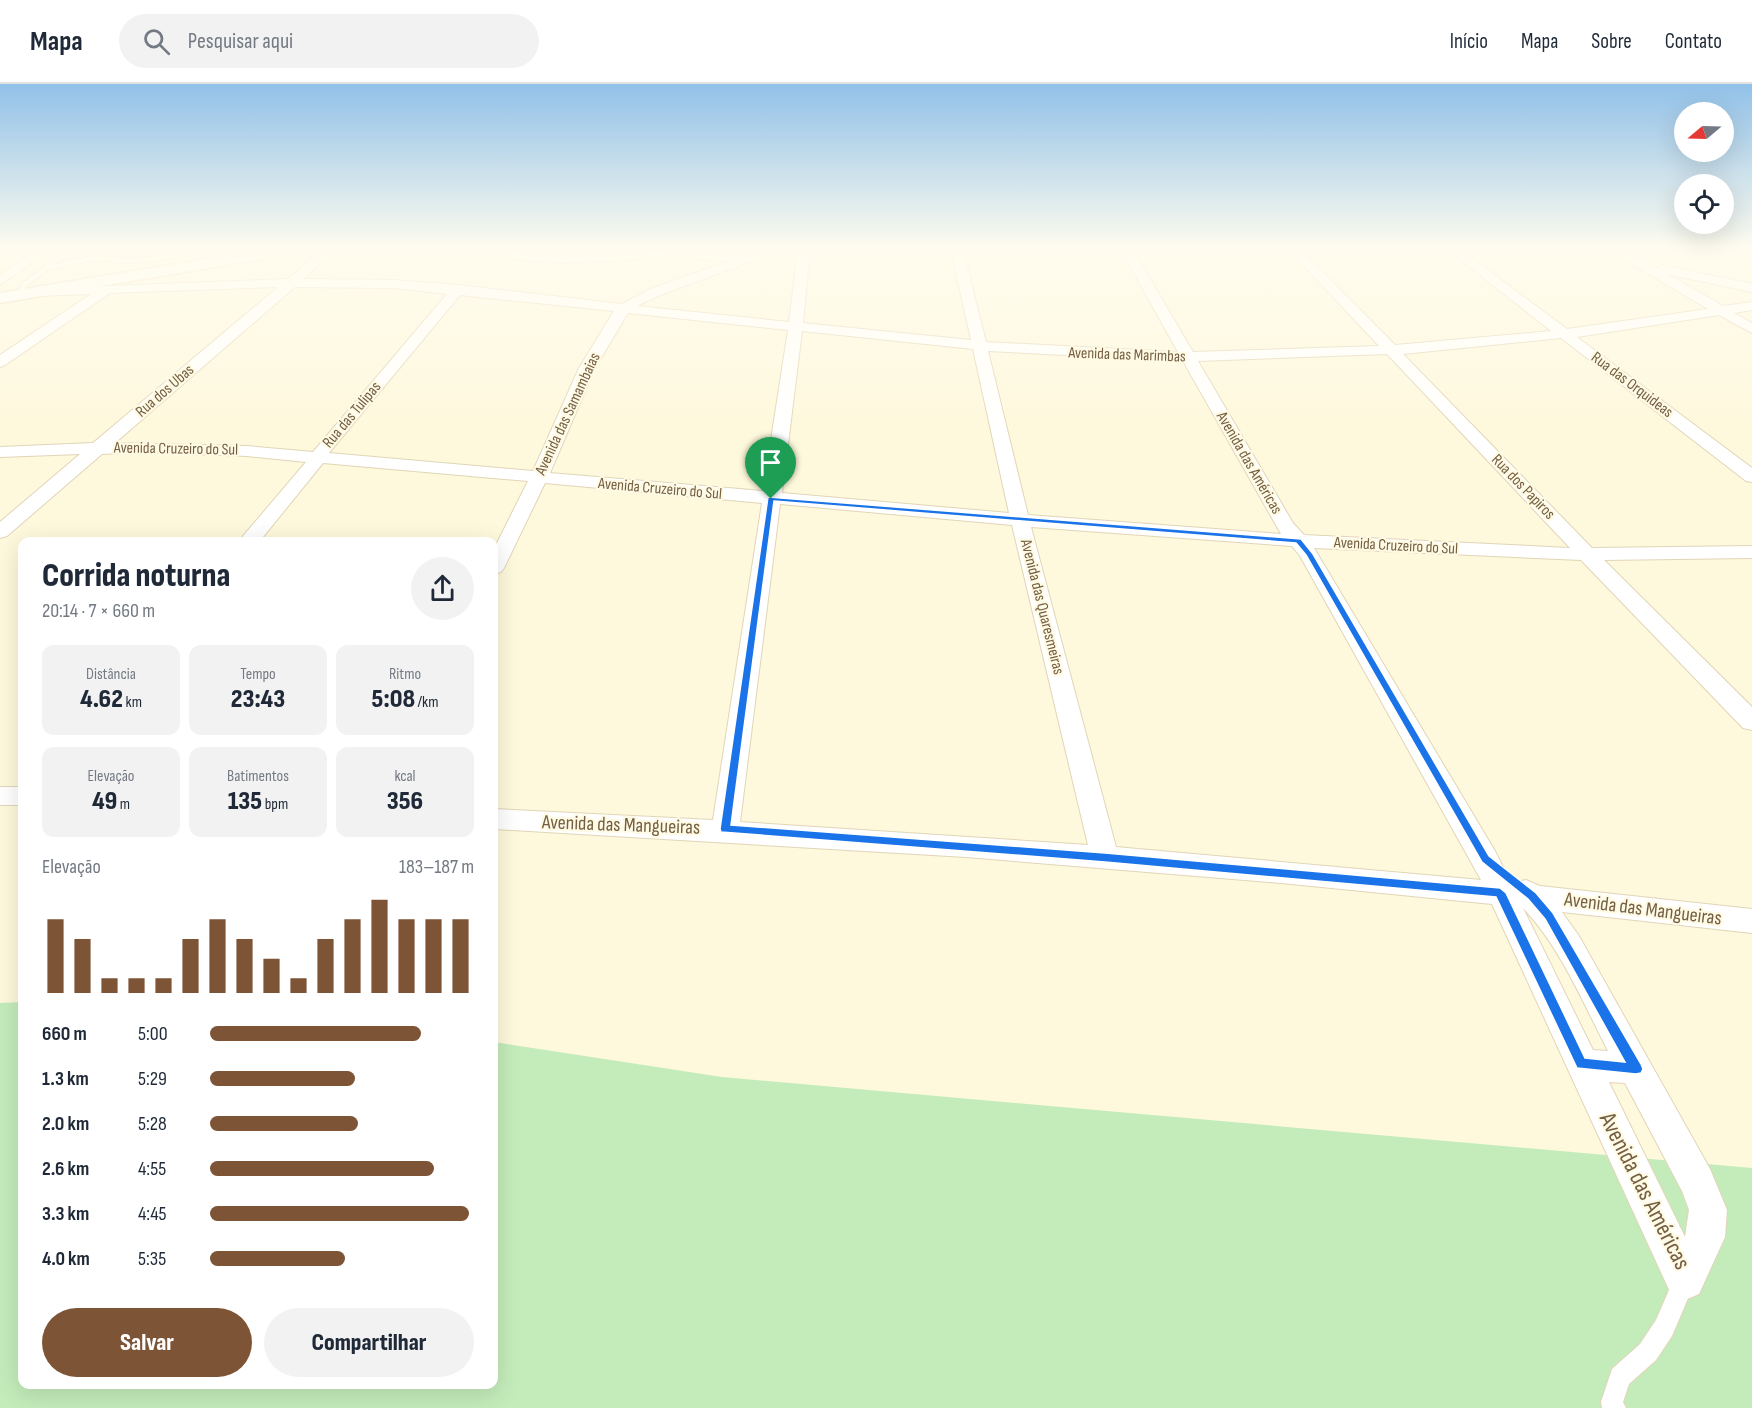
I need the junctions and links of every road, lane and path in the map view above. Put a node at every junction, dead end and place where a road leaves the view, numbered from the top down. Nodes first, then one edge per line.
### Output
1 (74, 312) edge
2 (257, 312) edge
3 (439, 312) edge
4 (623, 312) edge
5 (664, 312) edge
6 (797, 312) edge
7 (972, 312) edge
8 (1162, 312) edge
9 (1355, 312) edge
10 (1537, 312) edge
11 (1723, 312) joint
12 (796, 325) junction
13 (1752, 329) edge
14 (1566, 334) junction
15 (980, 346) junction
16 (1392, 351) junction
17 (1187, 357) junction
18 (0, 362) edge
19 (100, 448) junction
20 (0, 452) edge
21 (318, 456) junction
22 (539, 477) junction
23 (1752, 477) edge
24 (771, 499) junction
25 (1020, 520) junction
26 (0, 532) edge
27 (252, 537) edge
28 (1299, 541) junction
29 (1752, 552) edge
30 (1587, 554) junction
31 (498, 560) edge
32 (1752, 722) edge
33 (0, 796) edge
34 (18, 796) edge
35 (498, 819) edge
36 (725, 829) junction
37 (1105, 858) junction
38 (1516, 894) junction
39 (1752, 921) edge
40 (1581, 1064) junction
41 (1636, 1069) junction
42 (1685, 1280) junction
43 (1614, 1408) edge

1 - 18 street
2 - 19 street, Rua dos Ubas
3 - 21 street, Rua das Tulipas
4 - 22 street, Avenida das Samambaias
5 - 12 street, Avenida das Marimbas
6 - 12 street
7 - 15 street, Avenida das Quaresmeiras
8 - 17 street, Avenida das Américas
9 - 16 street, Rua dos Papiros
10 - 14 street, Rua das Orquideas
11 - 13 street
11 - 14 street, Avenida das Marimbas
12 - 15 street, Avenida das Marimbas
12 - 24 street
14 - 16 street, Avenida das Marimbas
14 - 23 street, Rua das Orquideas
15 - 17 street, Avenida das Marimbas
15 - 25 street, Avenida das Quaresmeiras
16 - 17 street, Avenida das Marimbas
16 - 30 street, Rua dos Papiros
17 - 28 street, Avenida das Américas
19 - 20 street, Avenida Cruzeiro do Sul
19 - 21 street, Avenida Cruzeiro do Sul
19 - 26 street, Rua dos Ubas
21 - 22 street, Avenida Cruzeiro do Sul
21 - 27 street, Rua das Tulipas
22 - 24 street, Avenida Cruzeiro do Sul
22 - 31 street, Avenida das Samambaias
24 - 25 street, Avenida Cruzeiro do Sul
24 - 36 street
25 - 28 street, Avenida Cruzeiro do Sul
25 - 37 street, Avenida das Quaresmeiras
28 - 30 street, Avenida Cruzeiro do Sul
28 - 38 street, Avenida das Américas
29 - 30 street, Avenida Cruzeiro do Sul
30 - 32 street, Rua dos Papiros
33 - 34 street
35 - 36 street, Avenida das Mangueiras
36 - 37 street, Avenida das Mangueiras
37 - 38 street, Avenida das Mangueiras
38 - 39 street, Avenida das Mangueiras
38 - 40 street, Avenida das Américas
38 - 41 street, Avenida das Américas
40 - 41 street
40 - 42 street, Avenida das Américas
41 - 42 street, Avenida das Américas
42 - 43 lane

